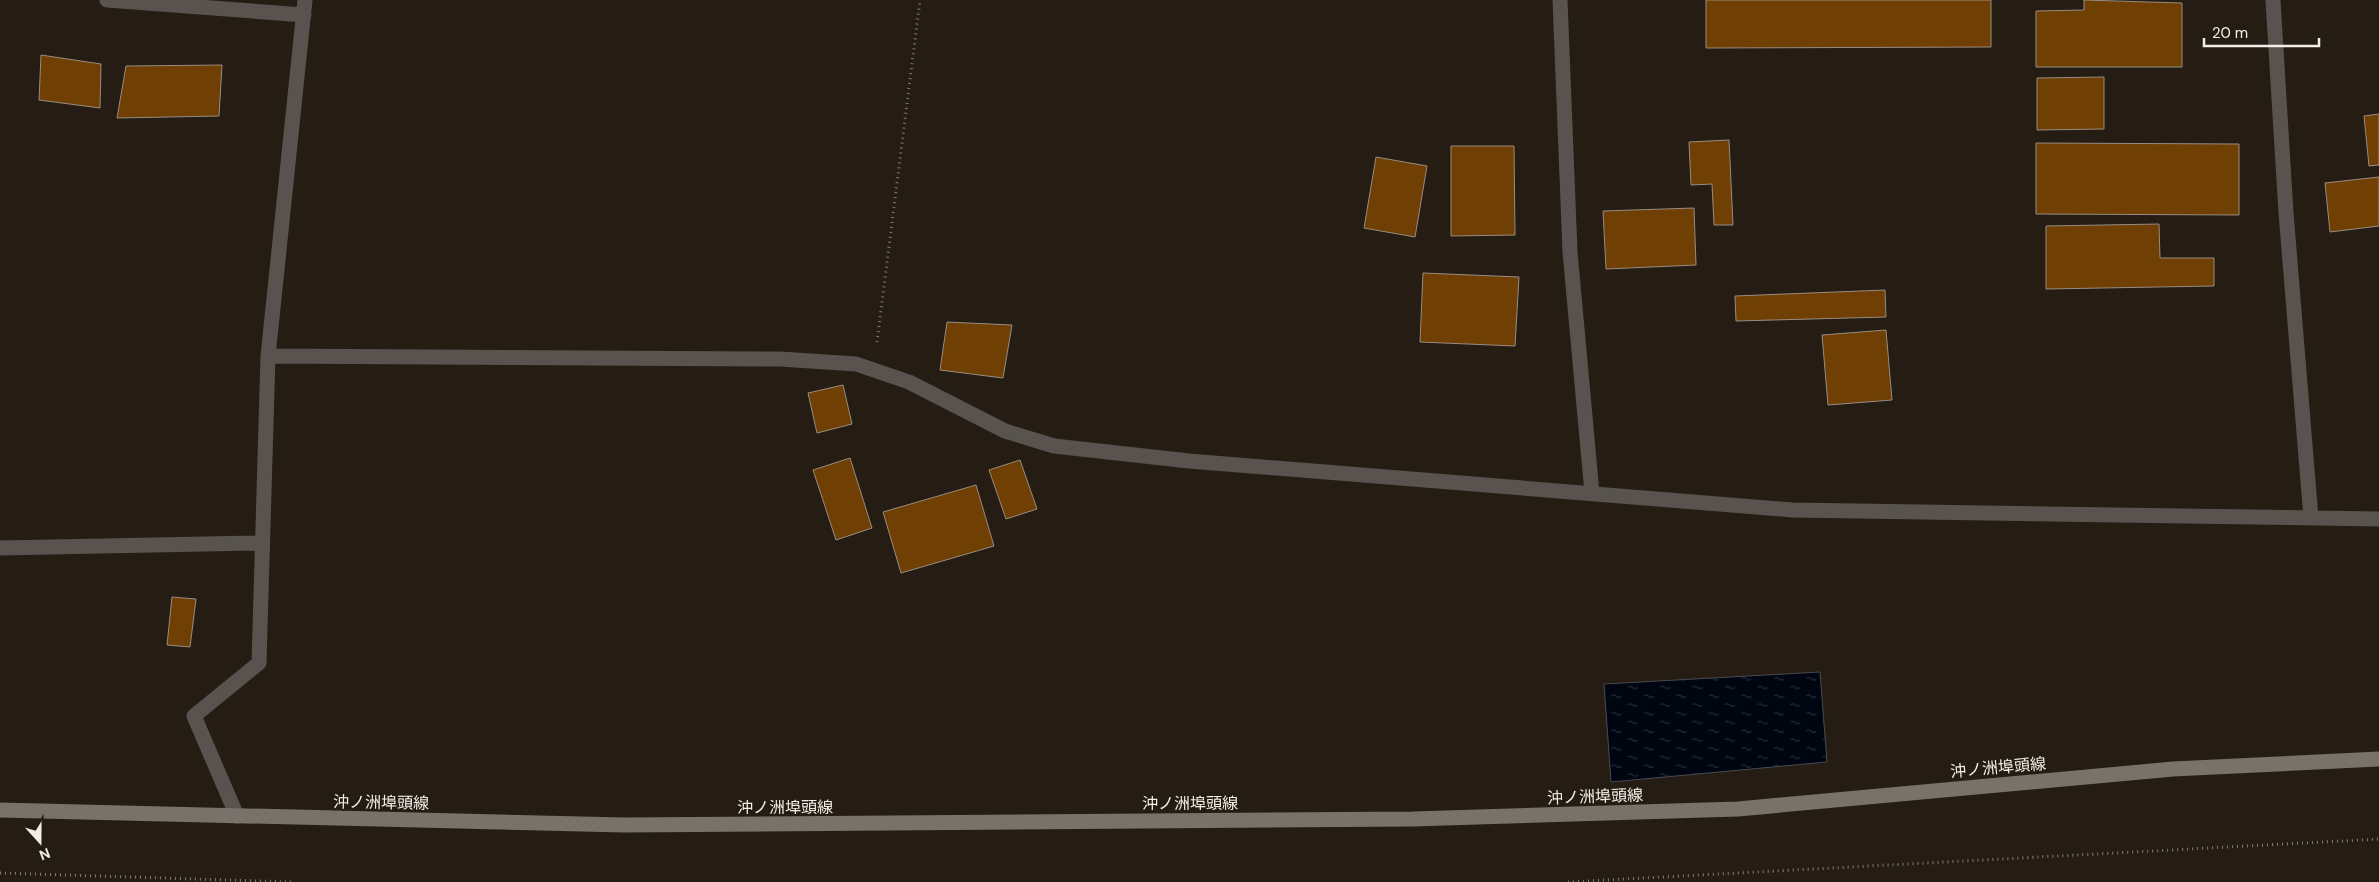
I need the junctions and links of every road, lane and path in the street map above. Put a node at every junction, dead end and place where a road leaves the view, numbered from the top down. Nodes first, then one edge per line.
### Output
1 (107, 0) edge
2 (920, 0) edge
3 (1560, 0) edge
4 (2273, 0) edge
5 (304, 7) edge
6 (268, 356) junction
7 (874, 370) junction
8 (1592, 494) junction
9 (2311, 518) junction
10 (2379, 519) edge
11 (262, 543) junction
12 (0, 548) edge
13 (2379, 759) edge
14 (0, 810) edge
15 (237, 816) junction
16 (2379, 839) edge
17 (0, 873) edge
18 (292, 882) edge
19 (1568, 882) edge

1 - 5 street
2 - 7 path
3 - 8 street
4 - 9 street
5 - 6 street
6 - 7 street
6 - 11 street
7 - 8 street
8 - 9 street
9 - 10 street
11 - 12 street
11 - 15 street
13 - 15 main road, 沖ノ洲埠頭線
14 - 15 main road, 沖ノ洲埠頭線
16 - 19 path
17 - 18 path

